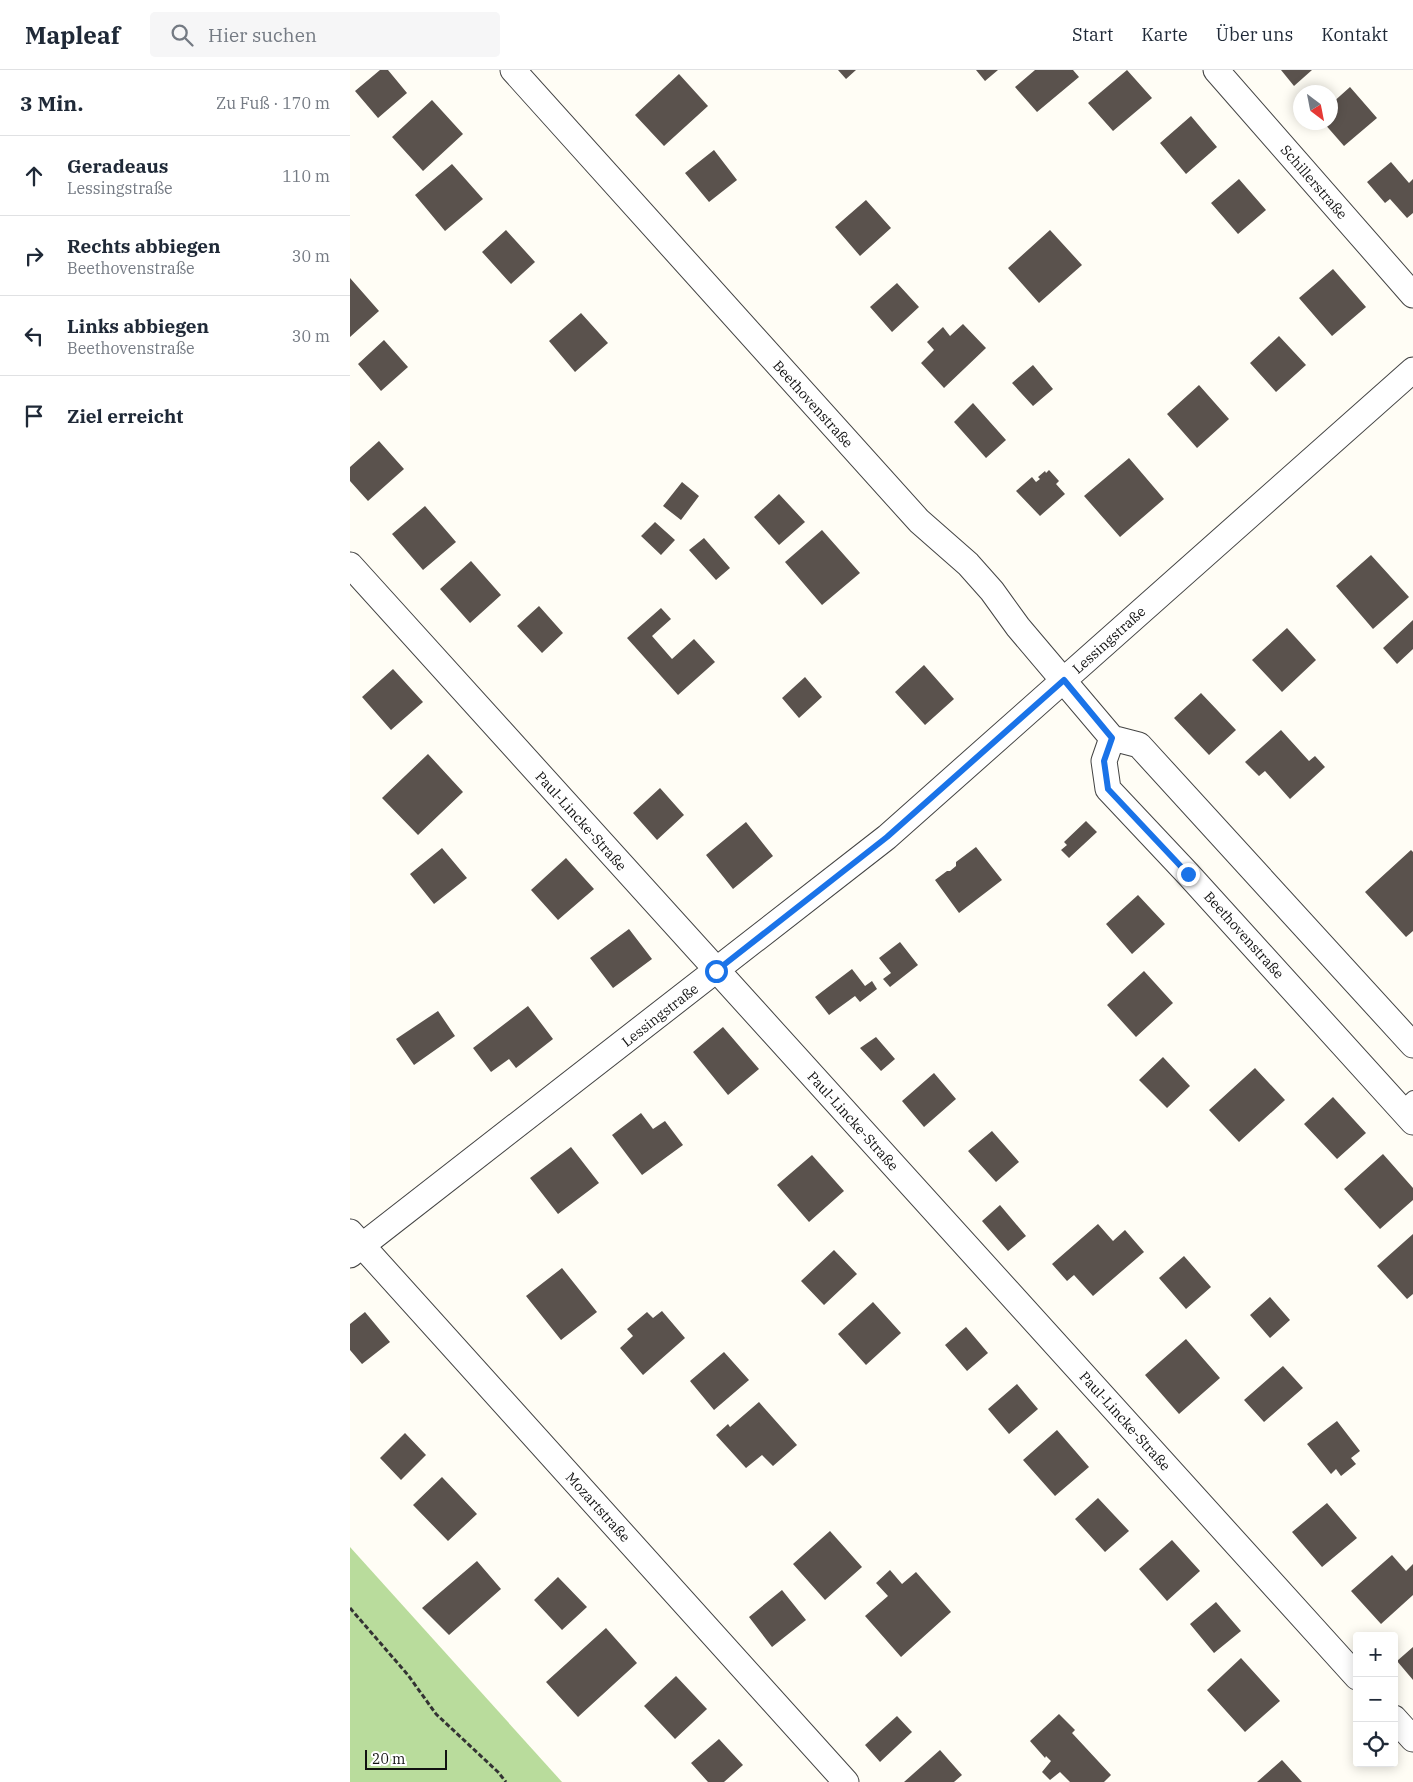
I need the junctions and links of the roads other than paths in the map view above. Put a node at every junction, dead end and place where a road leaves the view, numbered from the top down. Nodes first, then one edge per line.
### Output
1 (513, 70) edge
2 (1216, 70) edge
3 (1413, 295) edge
4 (1413, 370) edge
5 (350, 565) edge
6 (1064, 680) junction
7 (1112, 738) junction
8 (716, 971) junction
9 (1411, 1038) edge
10 (1409, 1109) edge
11 (354, 1244) edge
12 (1353, 1673) edge
13 (1398, 1722) edge
14 (1413, 1739) edge
15 (846, 1782) edge

1 - 6 street, Beethovenstraße
2 - 3 street, Schillerstraße
4 - 6 street, Lessingstraße
5 - 8 street, Paul-Lincke-Straße
6 - 7 street, Beethovenstraße
6 - 8 street, Lessingstraße
7 - 9 street
7 - 10 street, Beethovenstraße
8 - 11 street, Lessingstraße
8 - 12 street, Paul-Lincke-Straße
11 - 15 street, Mozartstraße
13 - 14 street

